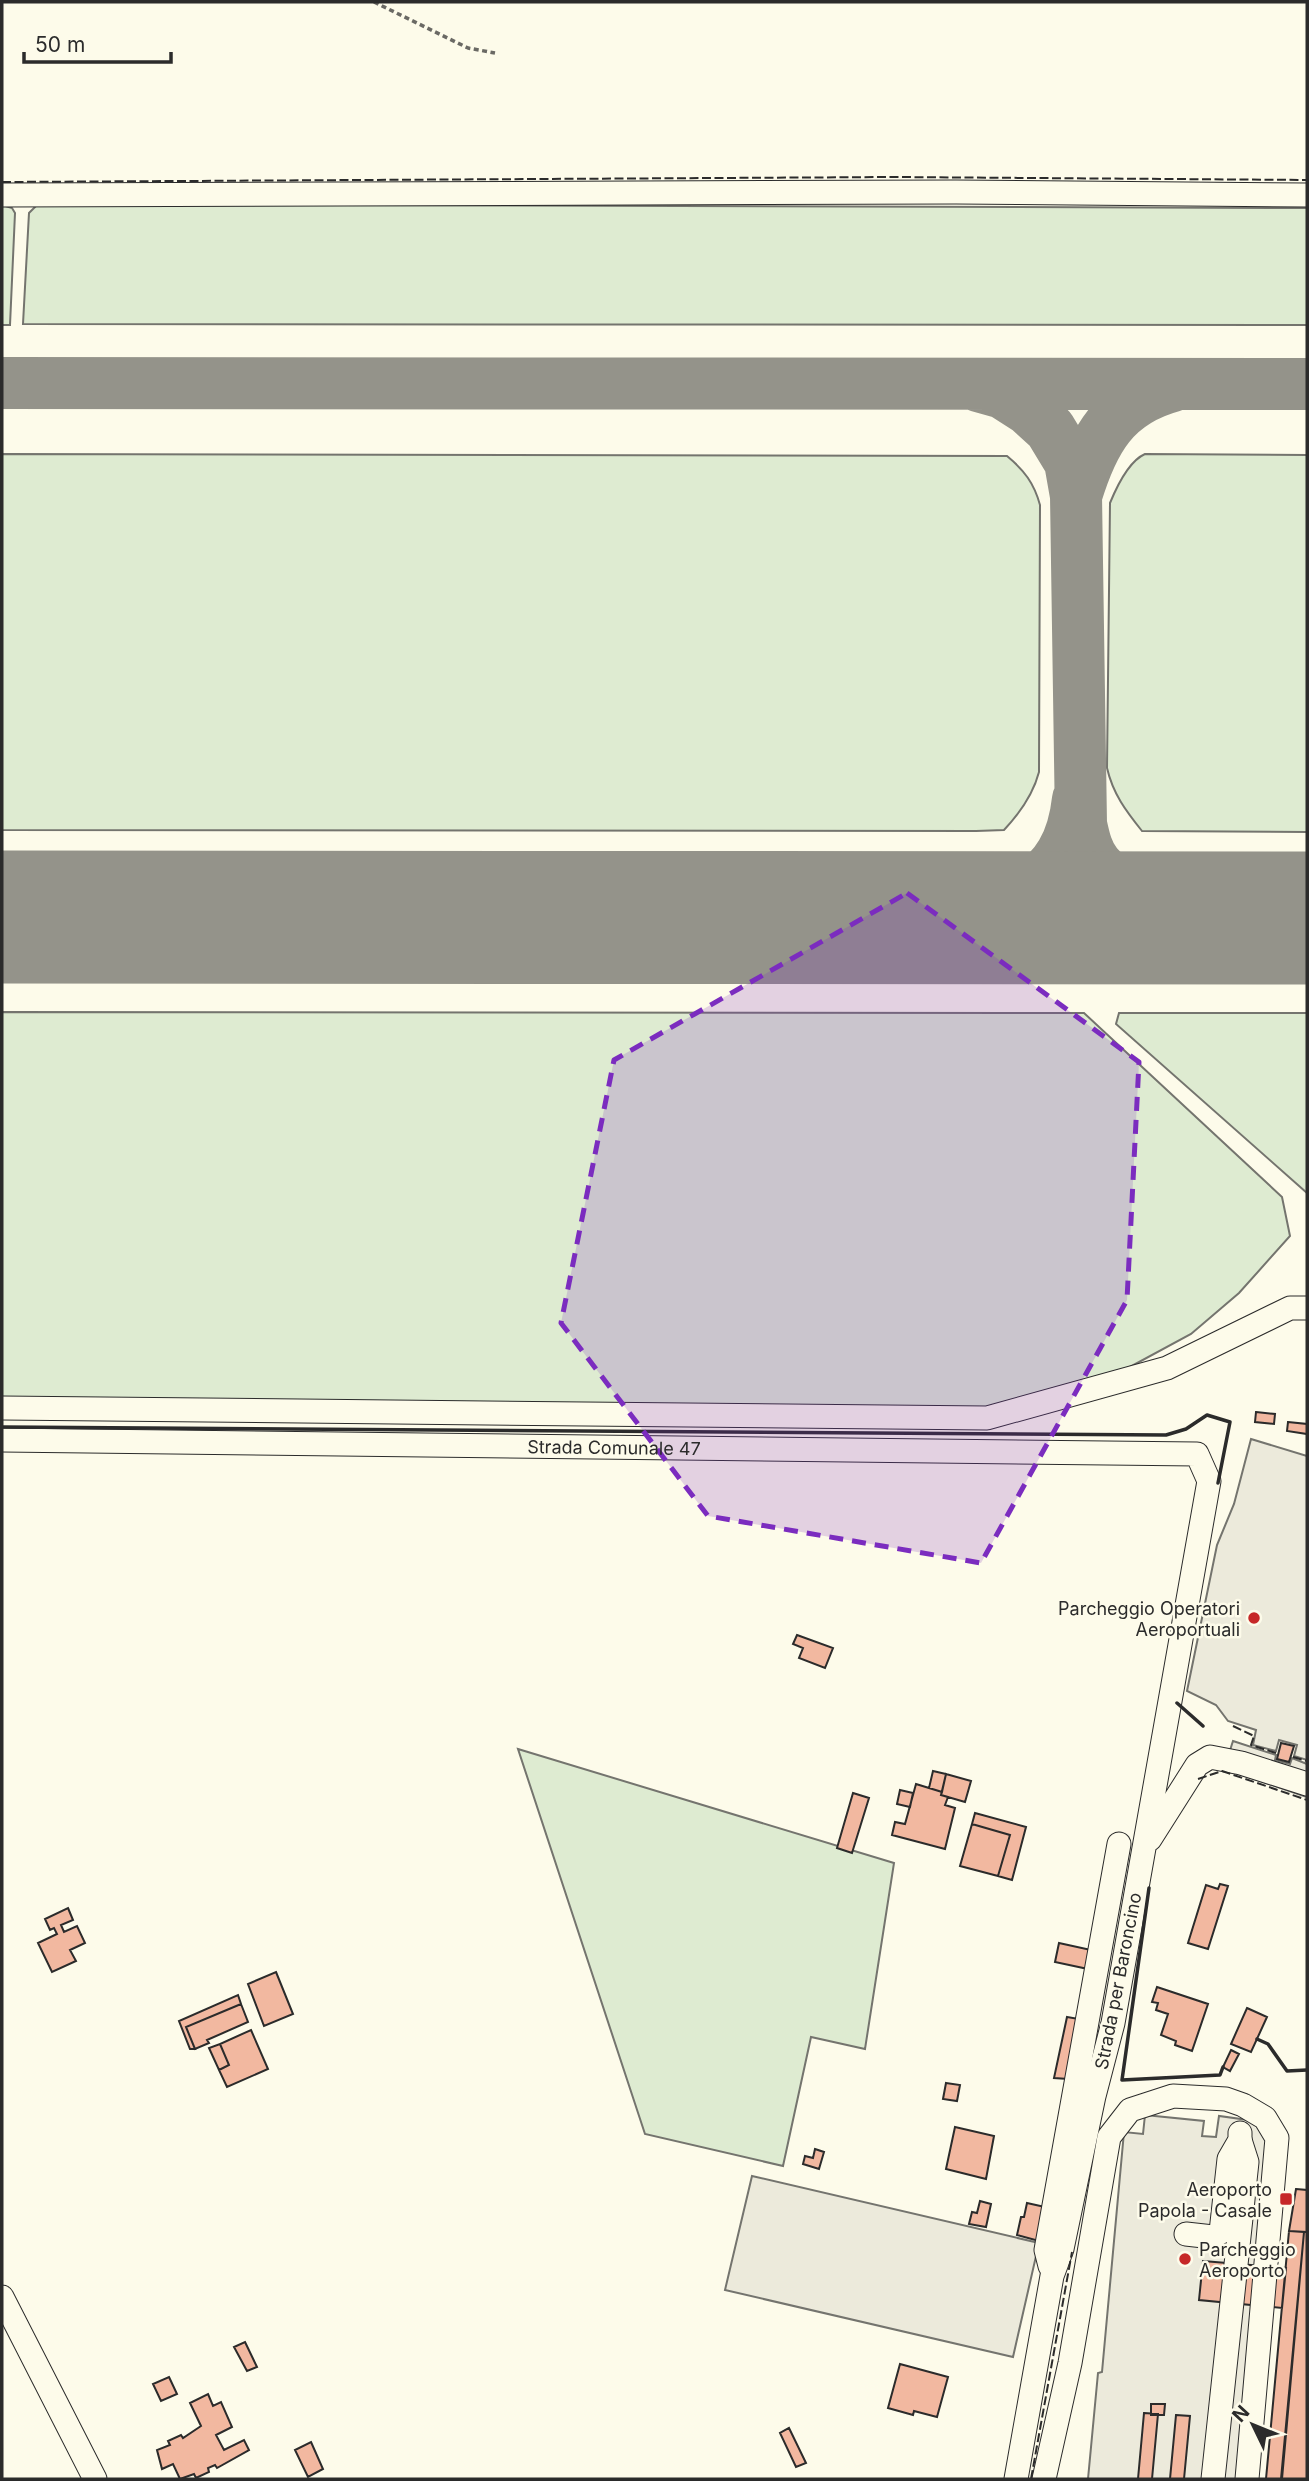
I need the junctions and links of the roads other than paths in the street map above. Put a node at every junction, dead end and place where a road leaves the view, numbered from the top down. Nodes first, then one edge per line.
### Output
1 (1307, 194) edge
2 (2, 195) edge
3 (1307, 1308) edge
4 (2, 1408) edge
5 (2, 1440) edge
6 (1209, 1481) joint
7 (1307, 1784) edge
8 (1119, 1844) dead end
9 (1144, 1849) junction
10 (1243, 2105) junction
11 (1240, 2140) junction
12 (1185, 2234) dead end
13 (1052, 2276) junction
14 (2, 2297) edge
15 (94, 2479) edge
16 (1016, 2479) edge
17 (1044, 2479) edge
18 (1213, 2479) edge
19 (1247, 2479) edge

1 - 2 street
3 - 4 street
5 - 6 street, Strada Comunale 47
6 - 9 street, Strada per Baroncino
7 - 9 street
8 - 13 street
9 - 13 street, Strada per Baroncino
10 - 11 street
10 - 17 street
10 - 19 street
11 - 12 street
11 - 18 street
13 - 16 street, Strada per Baroncino
14 - 15 street

